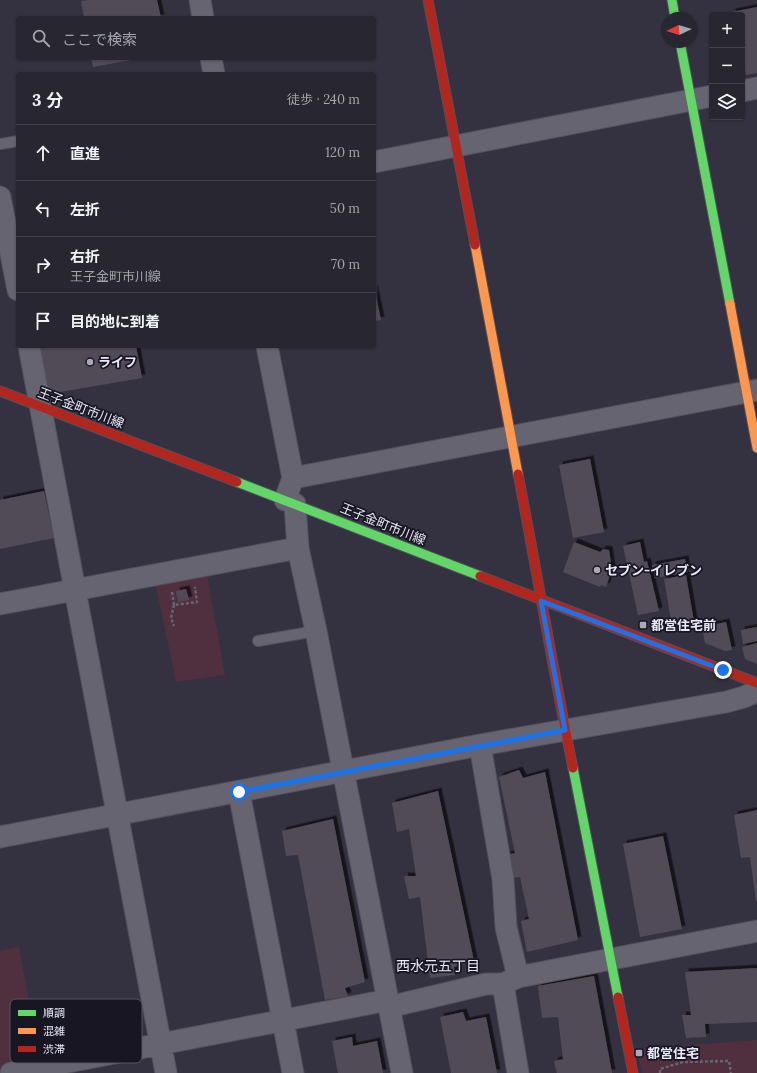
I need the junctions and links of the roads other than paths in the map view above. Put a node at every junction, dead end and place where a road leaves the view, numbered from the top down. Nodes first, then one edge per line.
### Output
1 (200, 0) edge
2 (428, 0) edge
3 (672, 0) edge
4 (674, 12) edge
5 (203, 16) edge
6 (681, 48) edge
7 (211, 60) edge
8 (214, 72) edge
9 (757, 88) edge
10 (745, 90) edge
11 (709, 97) edge
12 (691, 100) junction
13 (16, 142) edge
14 (0, 144) edge
15 (456, 146) junction
16 (376, 162) edge
17 (0, 197) edge
18 (8, 232) edge
19 (16, 278) edge
20 (29, 348) edge
21 (267, 348) edge
22 (0, 391) edge
23 (752, 391) edge
24 (40, 406) junction
25 (511, 436) junction
26 (757, 448) edge
27 (293, 478) junction
28 (290, 502) junction
29 (298, 548) junction
30 (74, 590) junction
31 (541, 601) junction
32 (0, 604) edge
33 (316, 631) junction
34 (258, 642) dead end
35 (757, 683) edge
36 (757, 691) edge
37 (565, 730) junction
38 (480, 745) junction
39 (343, 771) junction
40 (239, 792) junction
41 (117, 814) junction
42 (0, 837) edge
43 (757, 931) edge
44 (611, 959) junction
45 (511, 980) junction
46 (389, 1004) junction
47 (282, 1020) junction
48 (161, 1044) junction
49 (142, 1048) edge
50 (63, 1063) edge
51 (11, 1073) edge
52 (166, 1073) edge
53 (293, 1073) edge
54 (402, 1073) edge
55 (518, 1073) edge
56 (633, 1073) edge

1 - 5 street
2 - 15 street
3 - 4 street
6 - 12 street
7 - 8 street
9 - 10 street
11 - 12 street
12 - 15 street
12 - 23 street
13 - 14 lane
15 - 16 street
15 - 25 street
17 - 18 street
18 - 19 street
20 - 24 street
21 - 27 street
22 - 24 street, 王子金町市川線
23 - 25 street
23 - 26 street
24 - 28 street, 王子金町市川線
24 - 30 street
25 - 27 street
25 - 31 street
27 - 28 street
28 - 29 street
28 - 31 street, 王子金町市川線
29 - 30 street
29 - 33 street
30 - 32 street
30 - 41 street
31 - 35 street, 王子金町市川線
31 - 37 street
33 - 34 lane
33 - 39 street
36 - 37 street
37 - 38 street
37 - 44 street
38 - 39 street
38 - 45 street
39 - 40 street
39 - 46 street
40 - 41 street
40 - 47 street
41 - 42 street
41 - 48 street
43 - 44 street
44 - 45 street
44 - 56 street
45 - 46 street
45 - 55 street
46 - 47 street
46 - 54 street
47 - 48 street
47 - 53 street
48 - 49 street
48 - 52 street
50 - 51 street

